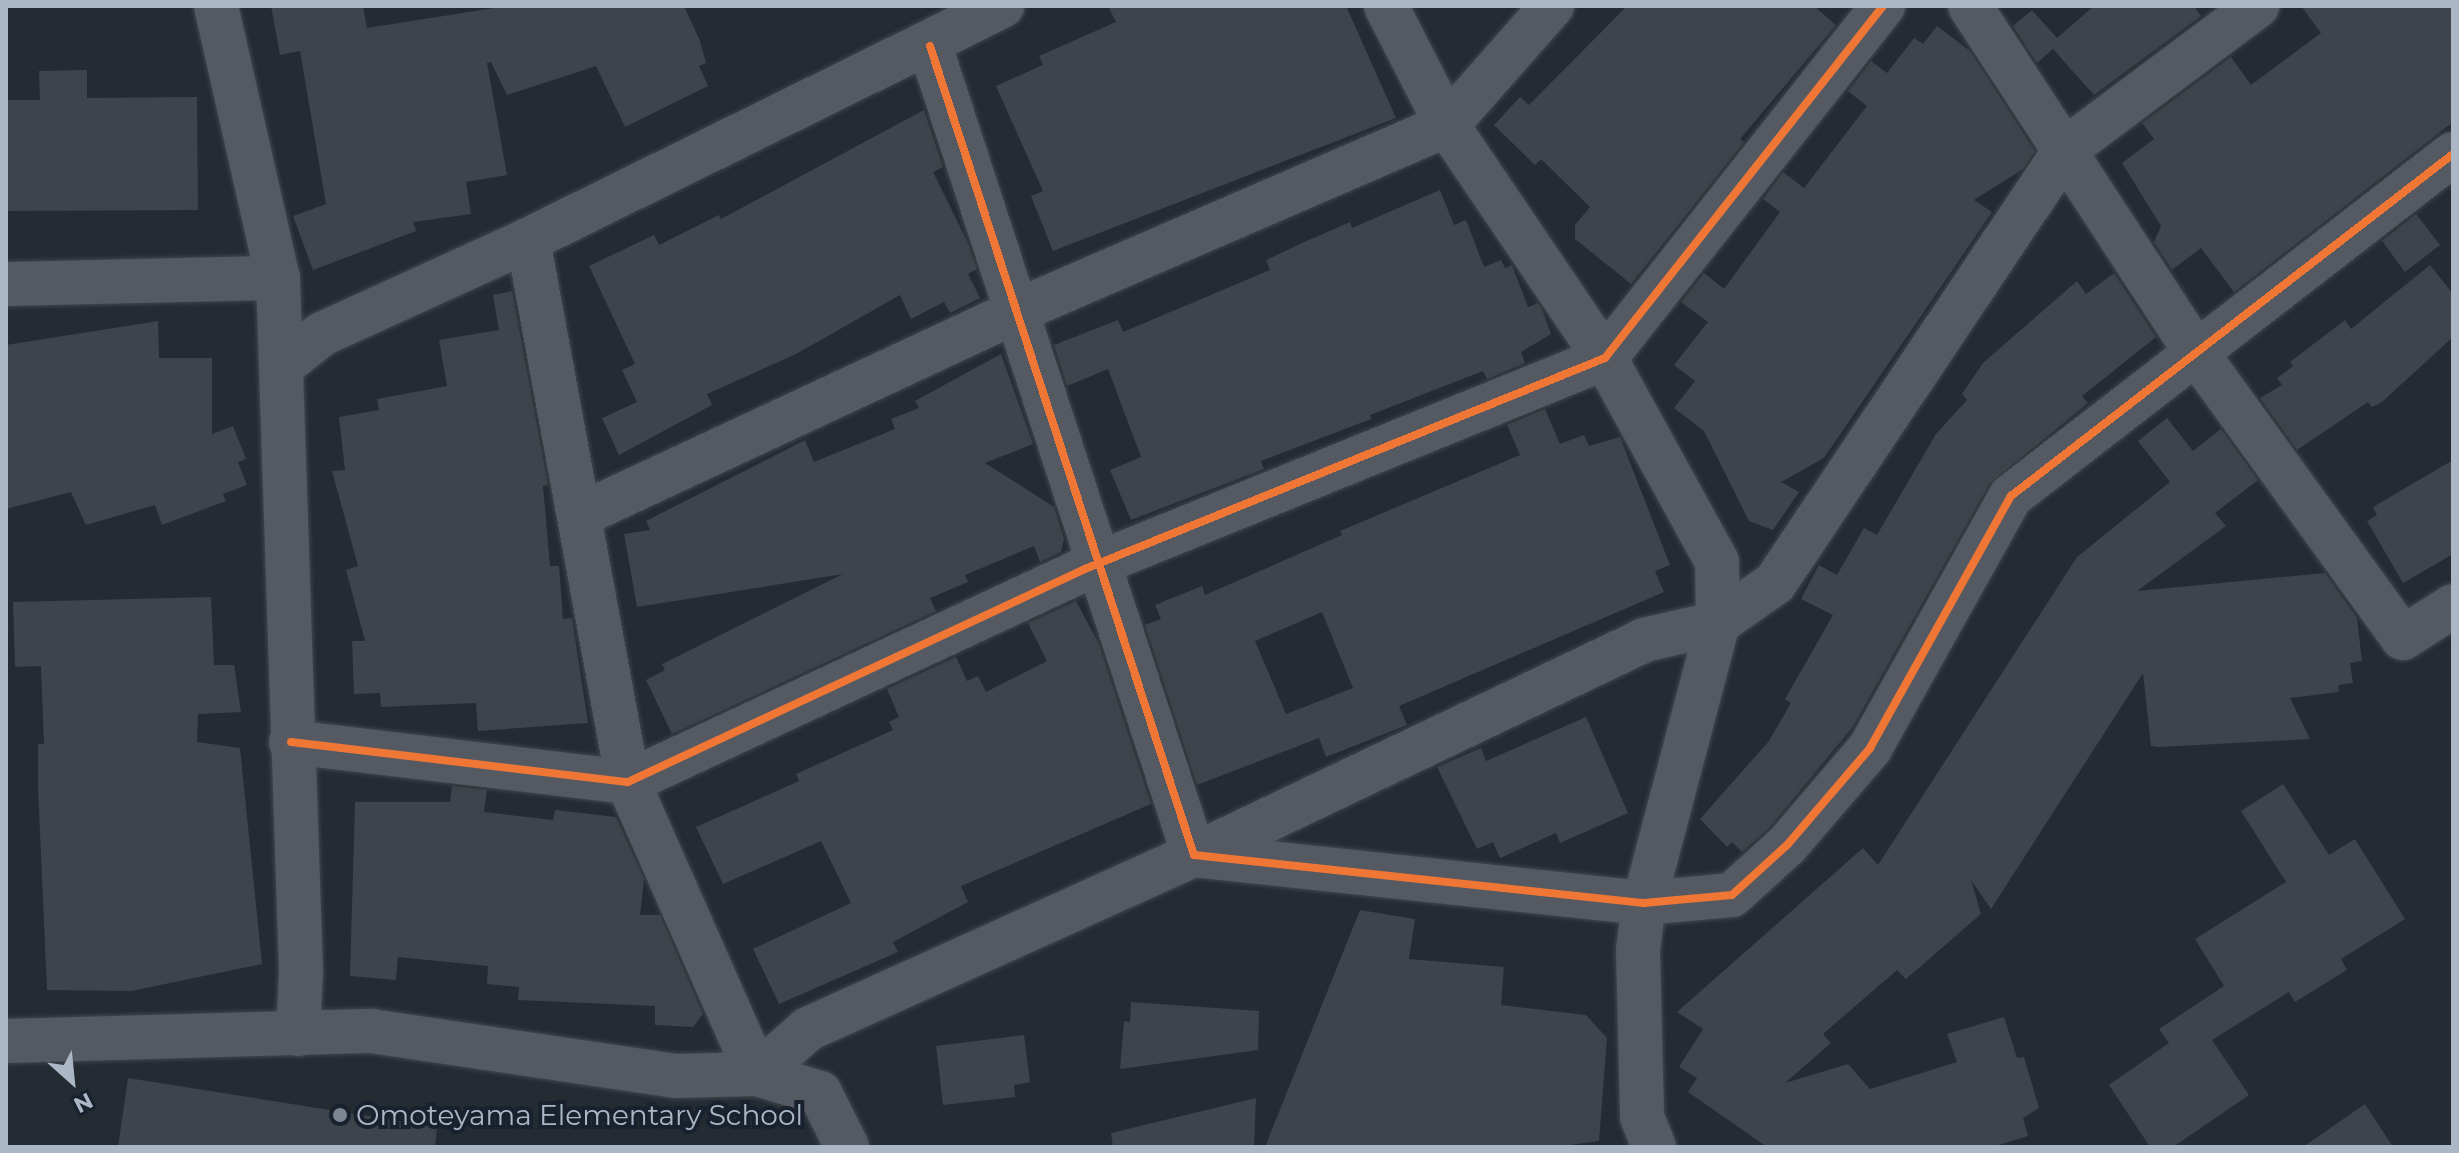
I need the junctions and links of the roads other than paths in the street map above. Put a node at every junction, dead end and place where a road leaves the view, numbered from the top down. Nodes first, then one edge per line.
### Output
1 (216, 6) edge
2 (1002, 6) edge
3 (1386, 6) edge
4 (1552, 6) edge
5 (1883, 6) edge
6 (1970, 6) edge
7 (2257, 6) edge
8 (930, 46) junction
9 (1447, 125) junction
10 (2066, 149) junction
11 (2453, 154) edge
12 (528, 240) junction
13 (278, 278) junction
14 (6, 284) edge
15 (1017, 311) junction
16 (2195, 351) junction
17 (1605, 358) junction
18 (283, 365) junction
19 (582, 514) junction
20 (1099, 564) junction
21 (2453, 606) edge
22 (1718, 623) junction
23 (291, 742) junction
24 (628, 782) junction
25 (1194, 855) junction
26 (1644, 903) junction
27 (6, 1029) edge
28 (298, 1034) junction
29 (6, 1041) edge
30 (757, 1074) junction
31 (847, 1147) edge
32 (1654, 1147) edge

1 - 13 street
2 - 8 street
3 - 9 street
4 - 9 street
5 - 17 street
6 - 10 street
7 - 10 street
8 - 12 street
8 - 15 street
9 - 15 street
9 - 17 street
10 - 16 street
10 - 22 street
11 - 16 street
12 - 18 street
12 - 19 street
13 - 14 street
13 - 18 street
15 - 19 street
15 - 20 street
16 - 21 street
16 - 26 street
17 - 20 street
17 - 22 street
18 - 23 street
19 - 24 street
20 - 24 street
20 - 25 street
22 - 25 street
22 - 26 street
23 - 24 street
23 - 28 street
24 - 30 street
25 - 26 street
25 - 30 street
26 - 32 street
27 - 29 street
28 - 29 street
28 - 30 street
30 - 31 street

